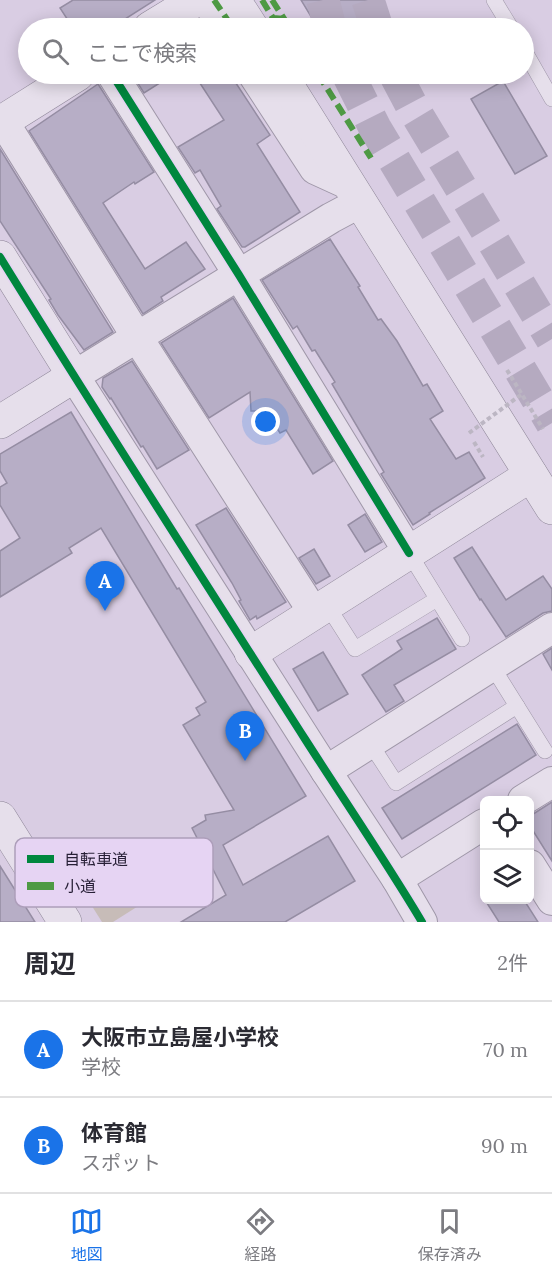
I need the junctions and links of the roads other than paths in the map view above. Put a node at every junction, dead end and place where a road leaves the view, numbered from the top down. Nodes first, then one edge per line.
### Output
1 (196, 0) edge
2 (206, 0) edge
3 (234, 0) edge
4 (494, 0) edge
5 (166, 18) edge
6 (218, 18) edge
7 (246, 18) edge
8 (505, 18) edge
9 (534, 68) edge
10 (62, 84) edge
11 (118, 84) edge
12 (260, 84) edge
13 (286, 84) edge
14 (552, 99) edge
15 (1, 122) edge
16 (355, 193) junction
17 (0, 257) edge
18 (239, 274) junction
19 (137, 337) junction
20 (74, 376) junction
21 (0, 423) edge
22 (531, 475) junction
23 (552, 508) edge
24 (409, 553) junction
25 (437, 598) junction
26 (320, 609) junction
27 (552, 628) edge
28 (462, 639) dead end
29 (251, 653) junction
30 (492, 666) junction
31 (517, 706) junction
32 (370, 743) junction
33 (545, 751) dead end
34 (326, 771) junction
35 (552, 782) edge
36 (531, 796) edge
37 (0, 818) edge
38 (480, 827) edge
39 (15, 842) edge
40 (534, 871) edge
41 (397, 879) junction
42 (552, 900) edge
43 (56, 907) edge
44 (65, 922) edge
45 (422, 922) edge

1 - 5 street
2 - 6 street
3 - 7 street
4 - 8 lane
9 - 14 lane
10 - 15 street
11 - 18 street
12 - 16 street
13 - 16 street
15 - 19 street
16 - 18 street
16 - 22 street
17 - 20 street
18 - 19 street
18 - 24 street
19 - 20 street
19 - 26 street
20 - 21 street
20 - 29 street
22 - 23 street
22 - 24 street
24 - 25 lane
24 - 26 street
25 - 26 lane
25 - 28 lane
26 - 29 street
27 - 30 street
29 - 34 street
30 - 31 lane
30 - 32 street
31 - 32 lane
31 - 33 lane
32 - 34 street
34 - 41 street
35 - 36 street
37 - 39 street
38 - 41 street
40 - 42 street
41 - 45 street
43 - 44 street

